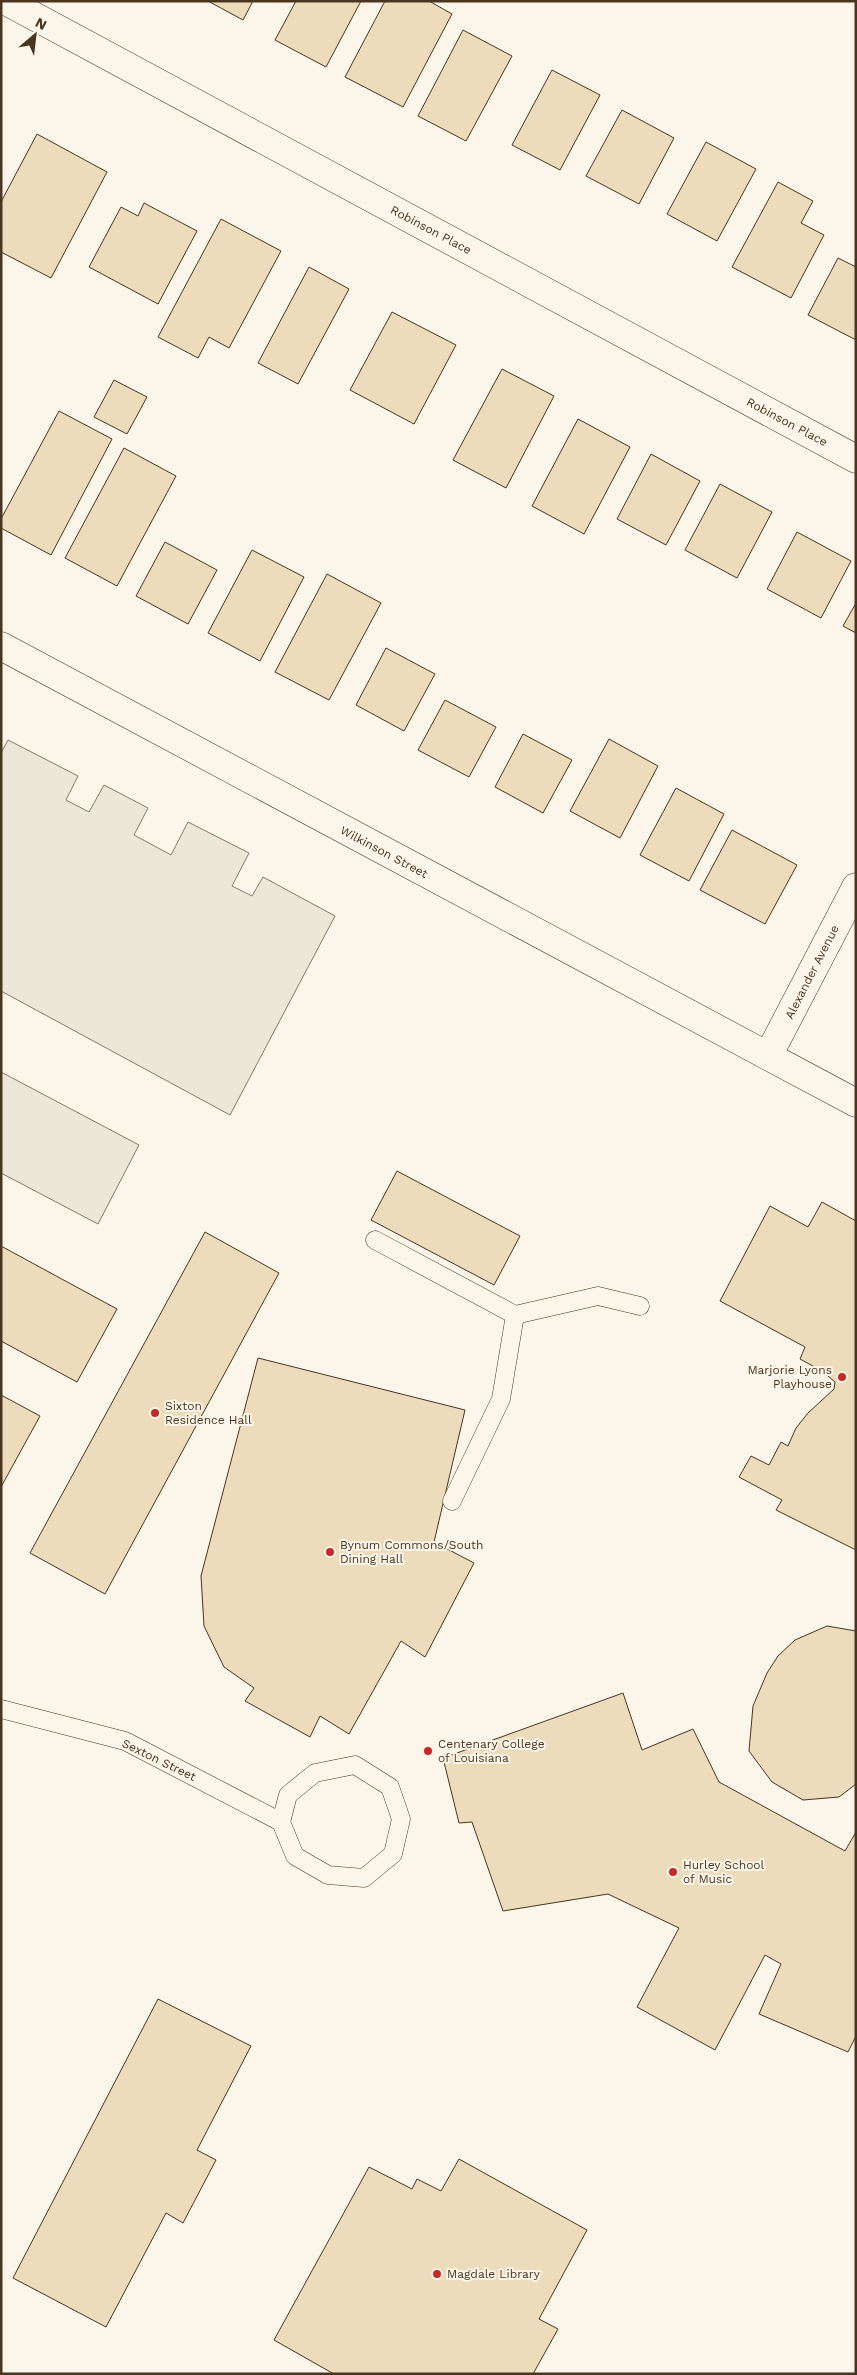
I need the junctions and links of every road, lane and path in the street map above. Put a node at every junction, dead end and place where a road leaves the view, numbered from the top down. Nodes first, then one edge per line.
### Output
1 (8, 8) edge
2 (856, 458) edge
3 (1, 646) edge
4 (856, 887) edge
5 (768, 1056) junction
6 (856, 1103) edge
7 (375, 1240) dead end
8 (640, 1306) dead end
9 (515, 1315) junction
10 (452, 1502) dead end
11 (1, 1710) edge
12 (281, 1822) junction

1 - 2 street, Robinson Place
3 - 5 street, Wilkinson Street
4 - 5 street, Alexander Avenue
5 - 6 street, Wilkinson Street
7 - 9 lane
8 - 9 lane
9 - 10 lane
11 - 12 lane, Sexton Street
12 - 12 lane

